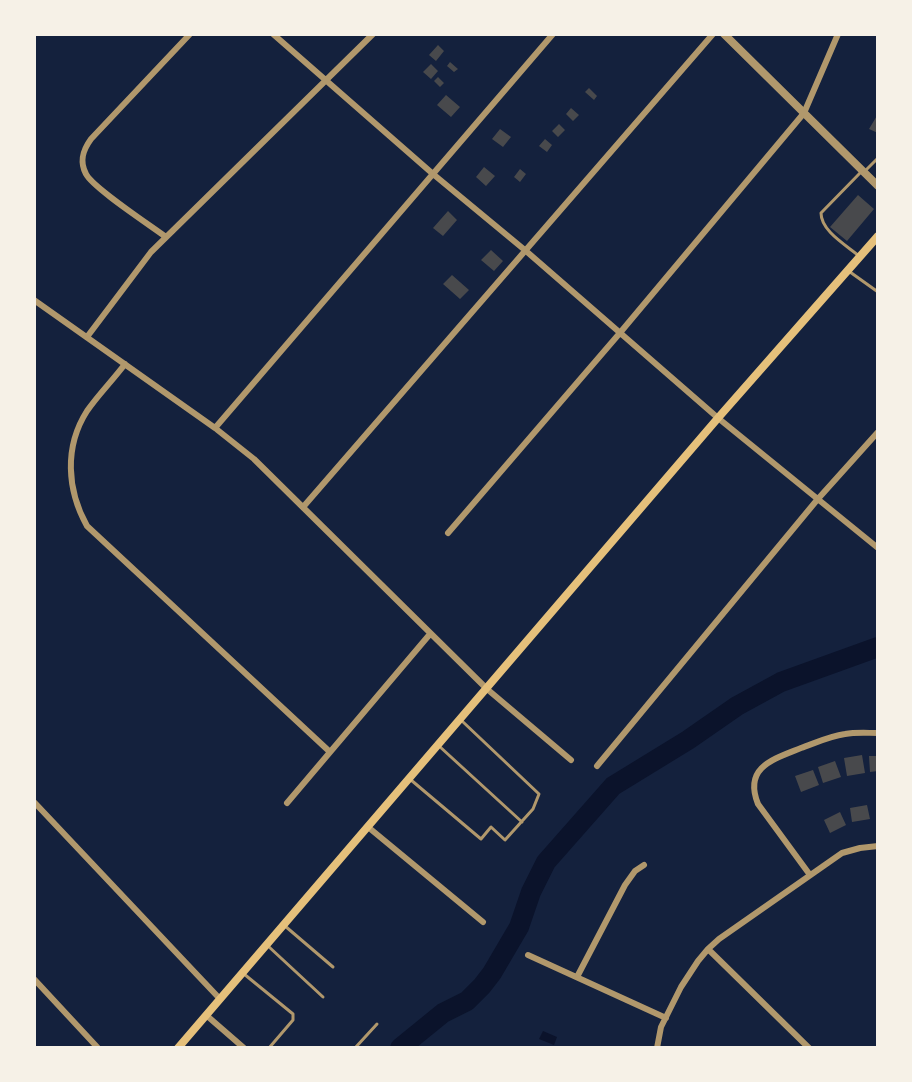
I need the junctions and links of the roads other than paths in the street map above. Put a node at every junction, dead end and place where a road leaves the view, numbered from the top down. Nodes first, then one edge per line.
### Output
1 (190, 34) edge
2 (273, 34) edge
3 (373, 34) edge
4 (553, 34) edge
5 (713, 34) edge
6 (724, 34) edge
7 (838, 34) edge
8 (327, 81) junction
9 (804, 113) junction
10 (878, 158) edge
11 (863, 172) junction
12 (433, 174) junction
13 (878, 186) edge
14 (166, 237) junction
15 (875, 242) edge
16 (526, 251) junction
17 (859, 256) junction
18 (847, 270) junction
19 (878, 292) edge
20 (34, 300) edge
21 (619, 334) junction
22 (87, 337) junction
23 (125, 364) junction
24 (718, 418) junction
25 (215, 428) junction
26 (878, 432) edge
27 (817, 500) junction
28 (304, 506) junction
29 (448, 533) dead end
30 (878, 548) edge
31 (430, 634) junction
32 (487, 689) junction
33 (460, 720) junction
34 (878, 733) edge
35 (438, 745) junction
36 (330, 752) junction
37 (572, 760) dead end
38 (597, 766) dead end
39 (410, 778) junction
40 (34, 802) edge
41 (287, 802) dead end
42 (522, 822) junction
43 (368, 827) junction
44 (878, 846) edge
45 (644, 865) dead end
46 (810, 875) junction
47 (483, 922) dead end
48 (284, 925) junction
49 (266, 945) junction
50 (708, 949) junction
51 (528, 955) dead end
52 (333, 967) dead end
53 (243, 972) junction
54 (577, 977) junction
55 (34, 979) edge
56 (323, 997) dead end
57 (220, 999) junction
58 (206, 1015) junction
59 (666, 1018) junction
60 (377, 1024) dead end
61 (181, 1046) edge
62 (98, 1047) edge
63 (244, 1047) edge
64 (269, 1047) edge
65 (355, 1047) edge
66 (657, 1047) edge
67 (809, 1047) edge

1 - 14 street
2 - 8 street
3 - 8 street
4 - 12 street
5 - 16 street
6 - 9 street
7 - 9 street
8 - 12 street
8 - 14 street
9 - 11 street
9 - 21 street
10 - 11 lane
11 - 13 street
11 - 17 lane
12 - 16 street
12 - 25 street
14 - 22 street
15 - 17 main road
16 - 21 street
16 - 28 street
17 - 18 main road
18 - 19 lane
18 - 24 main road
20 - 22 street
21 - 24 street
21 - 29 street
22 - 23 street
23 - 25 street
23 - 36 street
24 - 27 street
24 - 32 main road
25 - 28 street
26 - 27 street
27 - 30 street
27 - 38 street
28 - 31 street
31 - 32 street
31 - 36 street
32 - 33 main road
32 - 37 street
33 - 35 main road
33 - 42 lane
34 - 46 street
35 - 39 main road
35 - 42 lane
36 - 41 street
39 - 42 lane
39 - 43 main road
40 - 57 street
43 - 47 street
43 - 48 main road
44 - 46 street
45 - 54 street
46 - 50 street
48 - 49 main road
48 - 52 lane
49 - 53 main road
49 - 56 lane
50 - 59 street
50 - 67 street
51 - 54 street
53 - 57 main road
53 - 64 lane
54 - 59 street
55 - 62 street
57 - 58 main road
58 - 61 main road
58 - 63 street
59 - 66 street
60 - 65 lane

